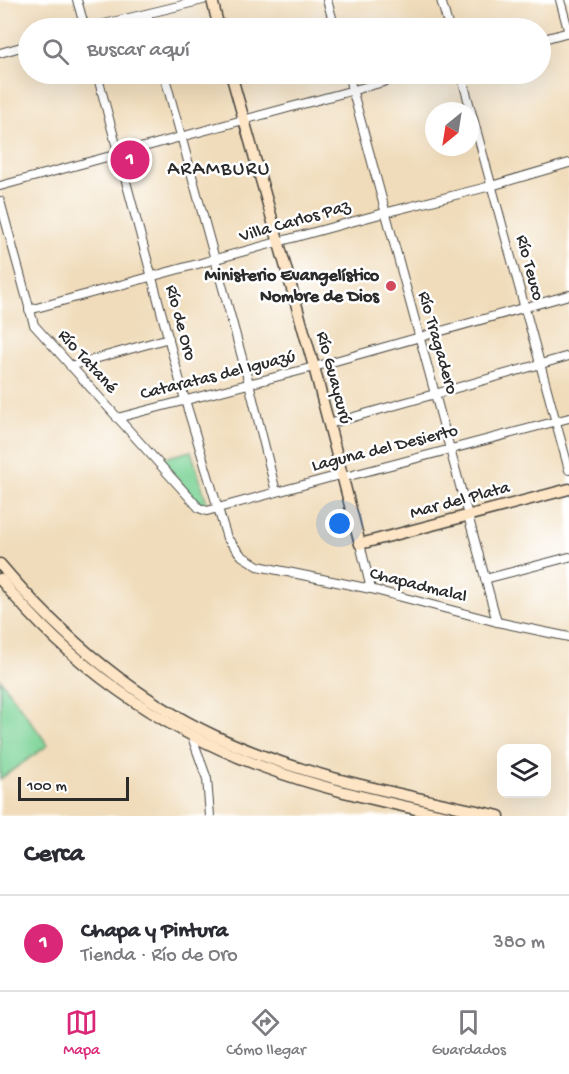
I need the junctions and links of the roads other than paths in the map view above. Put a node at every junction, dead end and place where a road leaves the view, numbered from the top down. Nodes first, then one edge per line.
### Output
1 (77, 0) edge
2 (203, 0) edge
3 (212, 0) edge
4 (327, 0) edge
5 (441, 0) edge
6 (560, 0) edge
7 (147, 14) junction
8 (83, 18) edge
9 (130, 18) edge
10 (148, 18) edge
11 (216, 18) edge
12 (332, 18) edge
13 (446, 18) edge
14 (569, 32) edge
15 (551, 37) edge
16 (18, 48) edge
17 (0, 53) edge
18 (101, 84) edge
19 (167, 84) edge
20 (234, 84) edge
21 (351, 84) edge
22 (372, 84) edge
23 (464, 84) edge
24 (352, 89) junction
25 (244, 118) junction
26 (181, 137) junction
27 (119, 152) junction
28 (569, 163) edge
29 (0, 186) edge
30 (491, 186) junction
31 (0, 201) edge
32 (384, 213) junction
33 (278, 242) junction
34 (214, 260) junction
35 (153, 277) junction
36 (569, 295) edge
37 (524, 308) junction
38 (29, 310) junction
39 (420, 337) junction
40 (169, 338) junction
41 (569, 356) edge
42 (540, 364) junction
43 (70, 366) junction
44 (314, 367) junction
45 (249, 383) junction
46 (435, 393) junction
47 (185, 400) junction
48 (117, 418) junction
49 (569, 418) edge
50 (556, 422) junction
51 (328, 424) junction
52 (451, 449) junction
53 (569, 470) edge
54 (342, 477) junction
55 (569, 489) edge
56 (276, 492) junction
57 (217, 509) junction
58 (207, 511) joint
59 (468, 516) junction
60 (360, 544) junction
61 (569, 557) edge
62 (0, 564) edge
63 (258, 566) joint
64 (0, 579) edge
65 (485, 579) junction
66 (370, 589) junction
67 (497, 622) junction
68 (569, 637) edge
69 (192, 737) junction
70 (210, 816) edge
71 (447, 816) edge
72 (499, 816) edge

1 - 8 street
2 - 7 street
3 - 11 street
4 - 12 street
5 - 13 street
6 - 14 street
7 - 9 street
7 - 10 street
14 - 15 street
16 - 17 street
18 - 27 street, Río de Oro
19 - 26 street
20 - 25 street, Río Guaycurú
21 - 24 street, Río Tragadero
22 - 24 street
23 - 30 street, Río Teuco
24 - 25 street
24 - 32 street, Río Tragadero
25 - 26 street
25 - 33 street, Río Guaycurú
26 - 27 street
26 - 34 street
27 - 29 street
27 - 35 street, Río de Oro
28 - 30 street, Villa Carlos Paz
30 - 32 street, Villa Carlos Paz
30 - 37 street, Río Teuco
31 - 38 street, Río Tatané
32 - 33 street, Villa Carlos Paz
32 - 39 street, Río Tragadero
33 - 34 street, Villa Carlos Paz
33 - 44 street, Río Guaycurú
34 - 35 street, Villa Carlos Paz
34 - 45 street
35 - 38 street, Villa Carlos Paz
35 - 40 street, Río de Oro
36 - 37 street, Cataratas del Iguazú
37 - 39 street, Cataratas del Iguazú
37 - 42 street, Río Teuco
38 - 43 street, Río Tatané
39 - 44 street, Cataratas del Iguazú
39 - 46 street, Río Tragadero
40 - 43 street
40 - 47 street, Río de Oro
41 - 42 street
42 - 46 street
42 - 50 street, Río Teuco
43 - 48 street, Río Tatané
44 - 45 street, Cataratas del Iguazú
44 - 51 street, Río Guaycurú
45 - 47 street, Cataratas del Iguazú
45 - 56 street
46 - 51 street
46 - 52 street, Río Tragadero
47 - 48 street, Cataratas del Iguazú
47 - 57 street, Río de Oro
48 - 58 street, Río Tatané
49 - 50 street, Laguna del Desierto
50 - 52 street, Laguna del Desierto
50 - 53 street, Río Teuco
51 - 54 street, Río Guaycurú
52 - 54 street, Laguna del Desierto
52 - 59 street, Río Tragadero
54 - 56 street, Laguna del Desierto
54 - 60 street, Río Guaycurú
55 - 59 street, Mar del Plata
56 - 57 street, Laguna del Desierto
57 - 58 street, Laguna del Desierto
57 - 63 street, Río de Oro
59 - 60 street, Mar del Plata
59 - 65 street, Río Tragadero
60 - 66 street, Río Guaycurú
61 - 65 street
62 - 72 street
63 - 66 street, Chapadmalal
64 - 69 street
65 - 67 street, Río Tragadero
66 - 67 street, Chapadmalal
67 - 68 street, Chapadmalal
69 - 70 street
69 - 71 street

